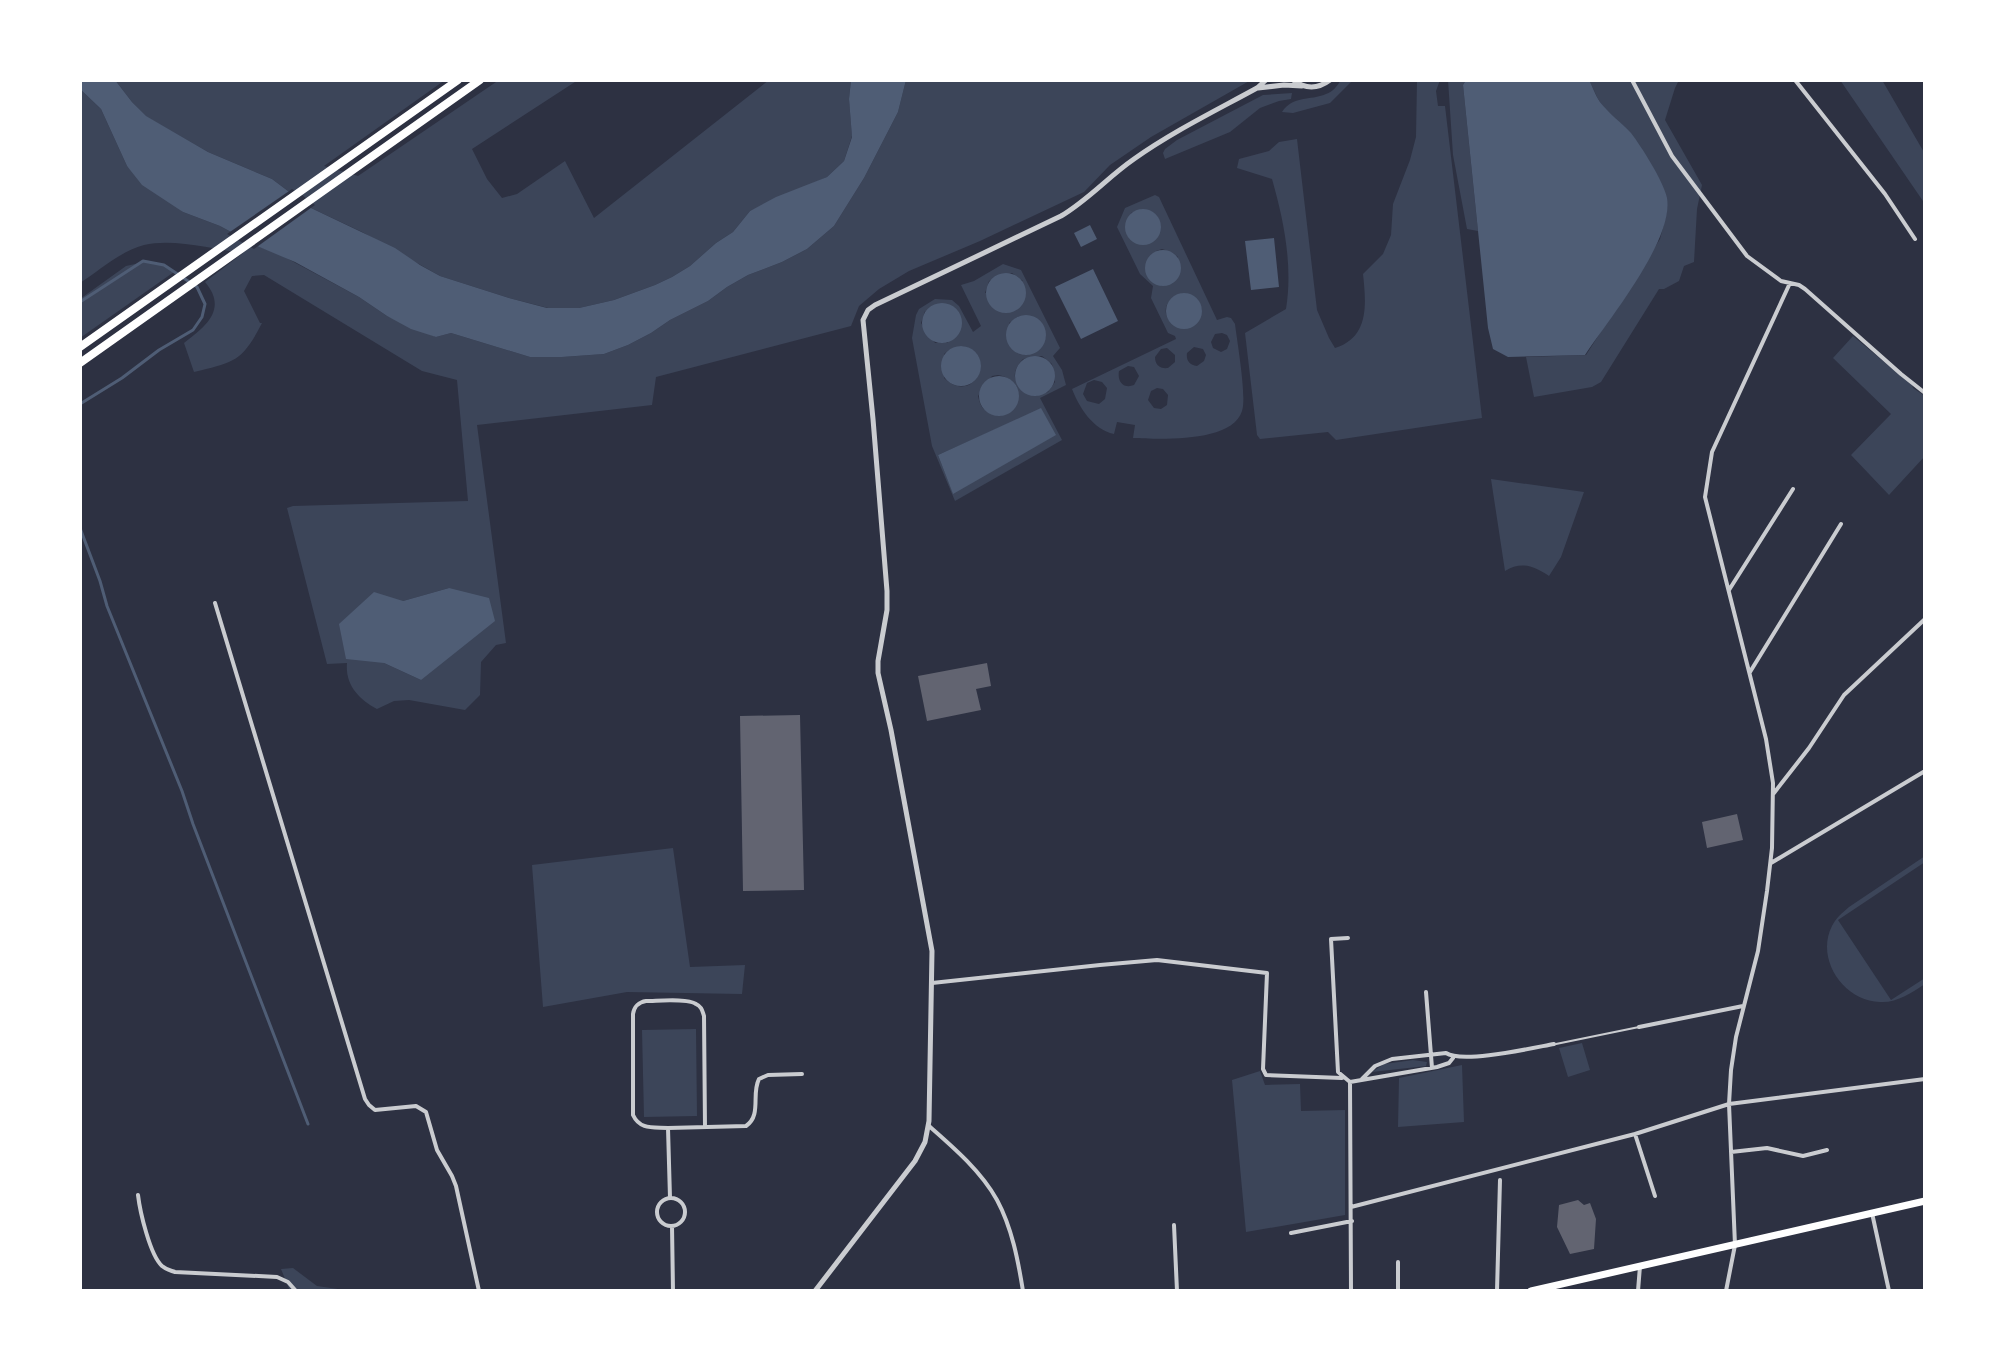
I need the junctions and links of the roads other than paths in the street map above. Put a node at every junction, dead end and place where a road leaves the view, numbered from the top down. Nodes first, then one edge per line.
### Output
1 (458, 80) edge
2 (480, 80) edge
3 (1266, 80) edge
4 (1293, 80) edge
5 (1330, 80) edge
6 (1632, 80) edge
7 (1795, 80) edge
8 (1302, 86) junction
9 (1257, 88) junction
10 (1915, 239) dead end
11 (1790, 283) junction
12 (80, 347) edge
13 (80, 363) edge
14 (1925, 393) edge
15 (1793, 489) dead end
16 (1841, 524) dead end
17 (1729, 590) junction
18 (215, 603) dead end
19 (1925, 619) edge
20 (1750, 673) junction
21 (1925, 771) edge
22 (1773, 794) junction
23 (1771, 863) junction
24 (1348, 938) dead end
25 (932, 983) junction
26 (1426, 992) dead end
27 (1744, 1006) junction
28 (1639, 1027) joint
29 (1554, 1044) joint
30 (1430, 1055) junction
31 (1453, 1058) junction
32 (1432, 1068) junction
33 (802, 1074) dead end
34 (1342, 1078) junction
35 (1925, 1079) edge
36 (1361, 1080) junction
37 (1350, 1082) junction
38 (1729, 1104) junction
39 (929, 1126) junction
40 (705, 1127) junction
41 (668, 1128) junction
42 (1635, 1134) junction
43 (1827, 1150) dead end
44 (1731, 1152) junction
45 (1500, 1180) dead end
46 (138, 1195) dead end
47 (1655, 1196) dead end
48 (670, 1198) junction
49 (1925, 1201) edge
50 (1351, 1207) junction
51 (1872, 1213) junction
52 (1352, 1221) junction
53 (1174, 1225) dead end
54 (672, 1226) junction
55 (1291, 1233) dead end
56 (1735, 1245) junction
57 (1398, 1262) dead end
58 (1640, 1266) junction
59 (296, 1291) edge
60 (479, 1291) edge
61 (673, 1291) edge
62 (815, 1291) edge
63 (1023, 1291) edge
64 (1177, 1291) edge
65 (1351, 1291) edge
66 (1398, 1291) edge
67 (1497, 1291) edge
68 (1531, 1291) edge
69 (1638, 1291) edge
70 (1726, 1291) edge
71 (1889, 1291) edge

1 - 12 highway
2 - 13 highway
3 - 9 street
4 - 8 street
5 - 8 street
6 - 11 street
7 - 10 street
8 - 9 street
9 - 25 street
11 - 14 street
11 - 17 street
15 - 17 street
16 - 20 street
17 - 20 street
18 - 60 street
19 - 22 street
20 - 22 street
21 - 23 street
22 - 23 street
23 - 27 street
24 - 34 street
25 - 34 street
25 - 39 street
26 - 30 street
27 - 28 street
27 - 38 street
28 - 29 lane
29 - 31 street
30 - 31 street
30 - 32 street
30 - 36 street
31 - 32 street
32 - 36 street
33 - 40 street
34 - 37 street
35 - 38 street
36 - 37 street
37 - 50 street
38 - 42 street
38 - 44 street
39 - 62 street
39 - 63 street
40 - 41 street
40 - 41 street
41 - 48 street
42 - 47 street
42 - 50 street
43 - 44 street
44 - 56 street
45 - 67 street
46 - 59 street
48 - 54 street
48 - 54 street
49 - 51 main road
50 - 52 street
51 - 56 main road
51 - 71 street
52 - 55 street
52 - 65 street
53 - 64 street
54 - 61 street
56 - 58 main road
56 - 70 street
57 - 66 street
58 - 68 main road
58 - 69 street

